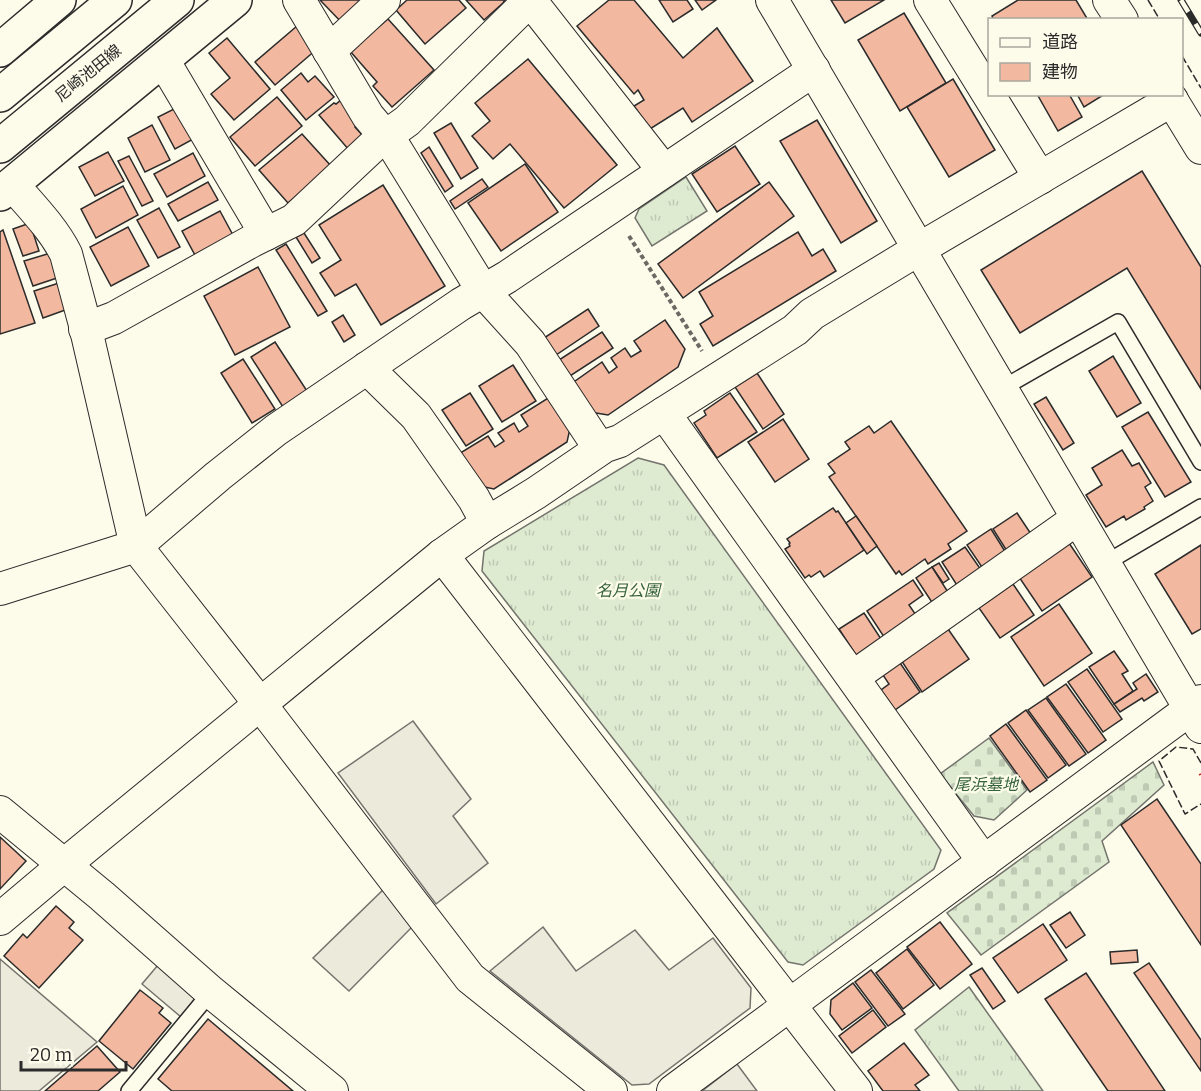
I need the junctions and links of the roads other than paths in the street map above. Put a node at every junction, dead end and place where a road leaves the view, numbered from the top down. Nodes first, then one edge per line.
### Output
1 (59, 0) edge
2 (115, 0) edge
3 (177, 0) edge
4 (235, 0) edge
5 (299, 0) edge
6 (384, 0) edge
7 (530, 0) edge
8 (772, 0) edge
9 (930, 0) edge
10 (1109, 0) edge
11 (1121, 18) edge
12 (0, 50) edge
13 (329, 51) junction
14 (163, 60) junction
15 (814, 70) junction
16 (988, 94) edge
17 (0, 95) edge
18 (989, 96) edge
19 (1170, 97) edge
20 (385, 136) junction
21 (0, 146) edge
22 (1201, 148) edge
23 (664, 171) junction
24 (1040, 178) junction
25 (6, 189) edge
26 (266, 234) junction
27 (919, 249) junction
28 (483, 291) junction
29 (85, 328) junction
30 (367, 368) junction
31 (1001, 389) junction
32 (664, 413) junction
33 (600, 449) junction
34 (1201, 462) edge
35 (1201, 507) edge
36 (1077, 519) junction
37 (487, 523) junction
38 (136, 546) junction
39 (442, 555) junction
40 (1104, 564) junction
41 (0, 589) edge
42 (853, 677) junction
43 (260, 704) junction
44 (1197, 713) edge
45 (0, 812) edge
46 (984, 862) junction
47 (64, 865) junction
48 (0, 920) edge
49 (212, 992) junction
50 (789, 1005) junction
51 (129, 1091) edge
52 (332, 1091) edge
53 (611, 1091) edge
54 (673, 1091) edge
55 (856, 1091) edge

1 - 12 main road
2 - 17 main road
3 - 21 main road, 尼崎池田線
4 - 14 main road
5 - 13 street
6 - 13 street
7 - 20 street
7 - 23 street
8 - 15 street
9 - 16 street
10 - 11 street
13 - 20 street
14 - 25 main road
14 - 26 street
15 - 23 street
15 - 27 street
18 - 24 street
19 - 22 street
19 - 24 street
20 - 26 street
20 - 28 street
23 - 28 street
24 - 27 street
25 - 29 street
26 - 29 street
27 - 31 street
27 - 32 street
28 - 30 street
28 - 33 street
29 - 38 street
30 - 37 street
30 - 38 street
31 - 34 lane
31 - 36 street
32 - 33 street
32 - 42 street
33 - 37 street
35 - 40 lane
36 - 40 street
36 - 42 street
37 - 39 street
38 - 41 street
38 - 43 street
39 - 43 street
39 - 50 street
40 - 44 street
42 - 46 street
43 - 47 street
43 - 53 street
44 - 46 street
45 - 47 street
46 - 50 street
47 - 48 street
47 - 49 street
49 - 51 lane
49 - 52 street
50 - 54 street
50 - 55 street

